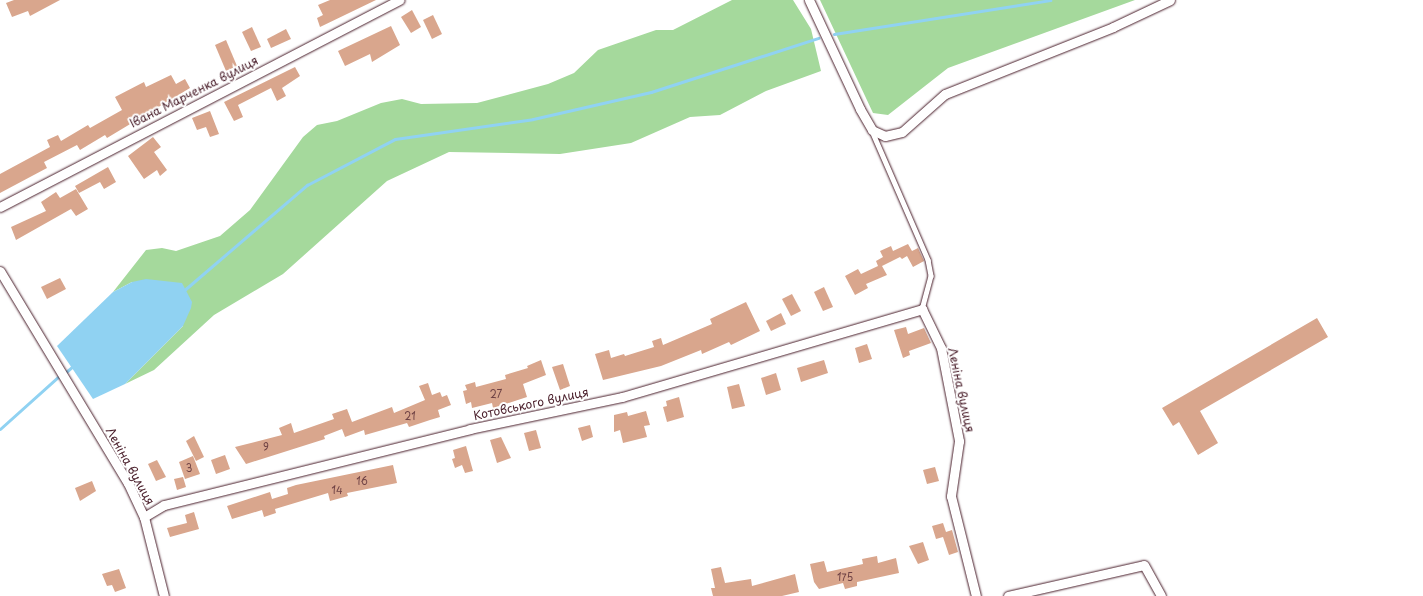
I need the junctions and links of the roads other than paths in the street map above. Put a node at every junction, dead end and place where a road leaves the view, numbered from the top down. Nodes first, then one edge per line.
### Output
1 (400, 0) edge
2 (809, 0) edge
3 (1170, 0) edge
4 (872, 130) junction
5 (0, 206) edge
6 (0, 271) edge
7 (922, 309) junction
8 (144, 517) junction
9 (164, 596) edge
10 (976, 596) edge
11 (1008, 596) edge
12 (1161, 596) edge

1 - 5 street, Івана Марченка вулиця
2 - 4 street
3 - 4 street
4 - 7 lane
6 - 8 street, Леніна вулиця
7 - 8 street, Котовського вулиця
7 - 10 street, Леніна вулиця
8 - 9 street, Леніна вулиця
11 - 12 street

